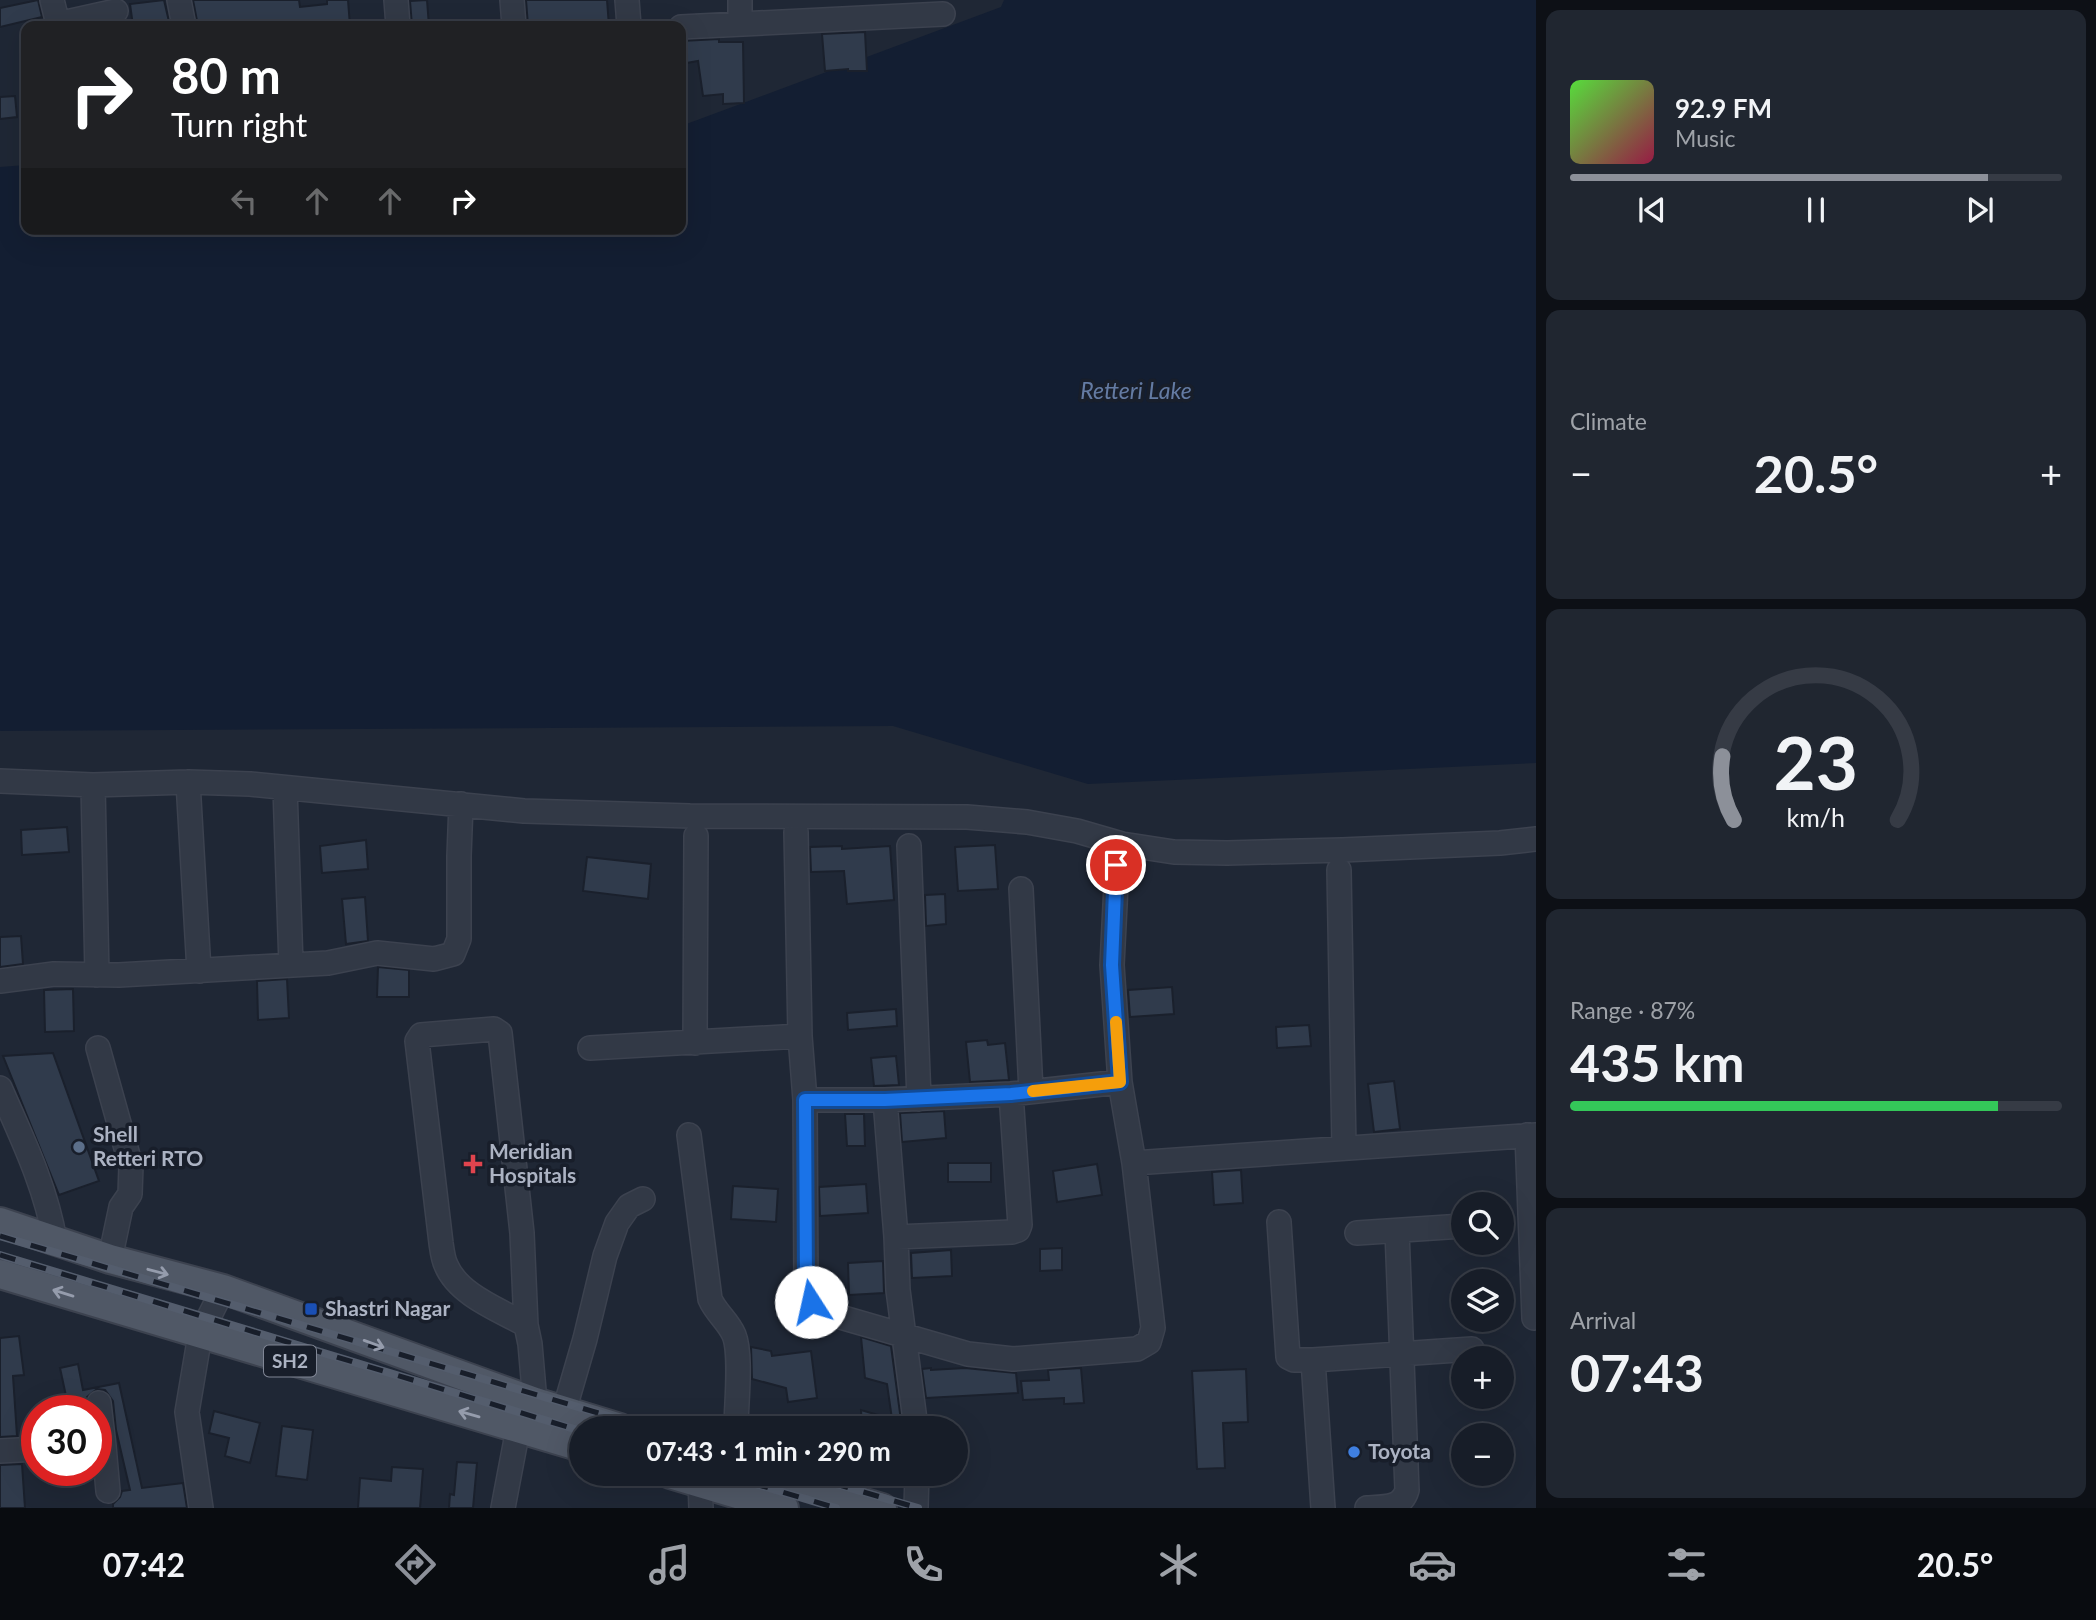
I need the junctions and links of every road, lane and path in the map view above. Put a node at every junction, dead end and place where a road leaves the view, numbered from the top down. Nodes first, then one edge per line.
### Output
1 (179, 0) edge
2 (396, 0) edge
3 (512, 0) edge
4 (627, 0) edge
5 (740, 0) edge
6 (822, 10) edge
7 (117, 11) dead end
8 (943, 14) dead end
9 (75, 21) edge
10 (183, 21) edge
11 (398, 21) edge
12 (514, 21) edge
13 (629, 21) edge
14 (740, 24) junction
15 (686, 27) edge
16 (0, 781) edge
17 (188, 782) junction
18 (93, 785) junction
19 (285, 788) junction
20 (461, 804) junction
21 (796, 832) dead end
22 (696, 835) dead end
23 (1536, 839) edge
24 (909, 846) dead end
25 (1116, 865) dead end
26 (1339, 870) dead end
27 (1021, 889) dead end
28 (291, 965) junction
29 (199, 971) junction
30 (97, 975) junction
31 (0, 981) edge
32 (800, 1036) junction
33 (695, 1043) junction
34 (98, 1048) dead end
35 (590, 1048) dead end
36 (1120, 1082) junction
37 (0, 1088) edge
38 (1021, 1093) junction
39 (919, 1099) junction
40 (805, 1100) junction
41 (885, 1100) junction
42 (690, 1135) dead end
43 (1531, 1135) edge
44 (1344, 1148) junction
45 (1134, 1163) junction
46 (643, 1199) dead end
47 (0, 1222) edge
48 (1279, 1222) dead end
49 (1451, 1227) edge
50 (1397, 1231) junction
51 (1357, 1233) dead end
52 (896, 1237) junction
53 (55, 1241) junction
54 (110, 1259) junction
55 (0, 1276) edge
56 (223, 1289) junction
57 (1534, 1318) dead end
58 (526, 1325) junction
59 (200, 1335) junction
60 (904, 1335) junction
61 (1451, 1351) edge
62 (1401, 1355) junction
63 (1312, 1360) junction
64 (535, 1402) junction
65 (564, 1411) junction
66 (580, 1416) edge
67 (736, 1416) edge
68 (914, 1416) edge
69 (518, 1429) junction
70 (569, 1444) edge
71 (21, 1450) edge
72 (0, 1451) edge
73 (107, 1486) edge
74 (808, 1486) edge
75 (917, 1486) edge
76 (108, 1491) dead end
77 (701, 1495) edge
78 (201, 1508) edge
79 (503, 1508) edge
80 (784, 1508) edge
81 (882, 1508) edge
82 (916, 1508) edge
83 (1323, 1508) edge
84 (1367, 1508) edge

1 - 10 street
2 - 11 street
3 - 12 street
4 - 13 street
5 - 14 street
6 - 8 street
6 - 14 street
7 - 9 street
14 - 15 street
16 - 18 street
17 - 18 street
17 - 19 street
17 - 29 street
18 - 30 street
19 - 20 street
19 - 28 street
20 - 23 street
20 - 28 street
21 - 32 street
22 - 33 street
24 - 39 street
25 - 36 street
26 - 44 street
27 - 38 street
28 - 29 street
29 - 30 street
30 - 31 street
32 - 33 street
32 - 40 street
33 - 35 street
34 - 54 street
36 - 38 street
36 - 45 street
37 - 53 street
38 - 39 street
38 - 52 street
39 - 41 street
40 - 41 street
40 - 60 street
41 - 52 street
42 - 67 street
43 - 44 street
43 - 57 street
44 - 45 street
45 - 60 street
46 - 65 street
47 - 53 main road, SH2
48 - 63 street
49 - 50 street
50 - 51 street
50 - 62 street
52 - 60 street
53 - 54 main road, SH2
54 -> 56 main road, SH2
59 -> 55 main road, SH2
56 - 59 street
56 -> 64 main road, SH2
58 - 58 street
58 - 64 street
69 -> 59 main road, SH2
59 - 78 street
60 - 68 street
61 - 62 street
62 - 63 street
62 - 84 street
63 - 83 street
64 - 65 main road, SH2
65 - 66 main road, SH2
69 - 70 main road, SH2
69 - 79 street
71 - 72 street
73 - 76 street
74 - 81 main road
75 - 82 street
77 - 80 main road

